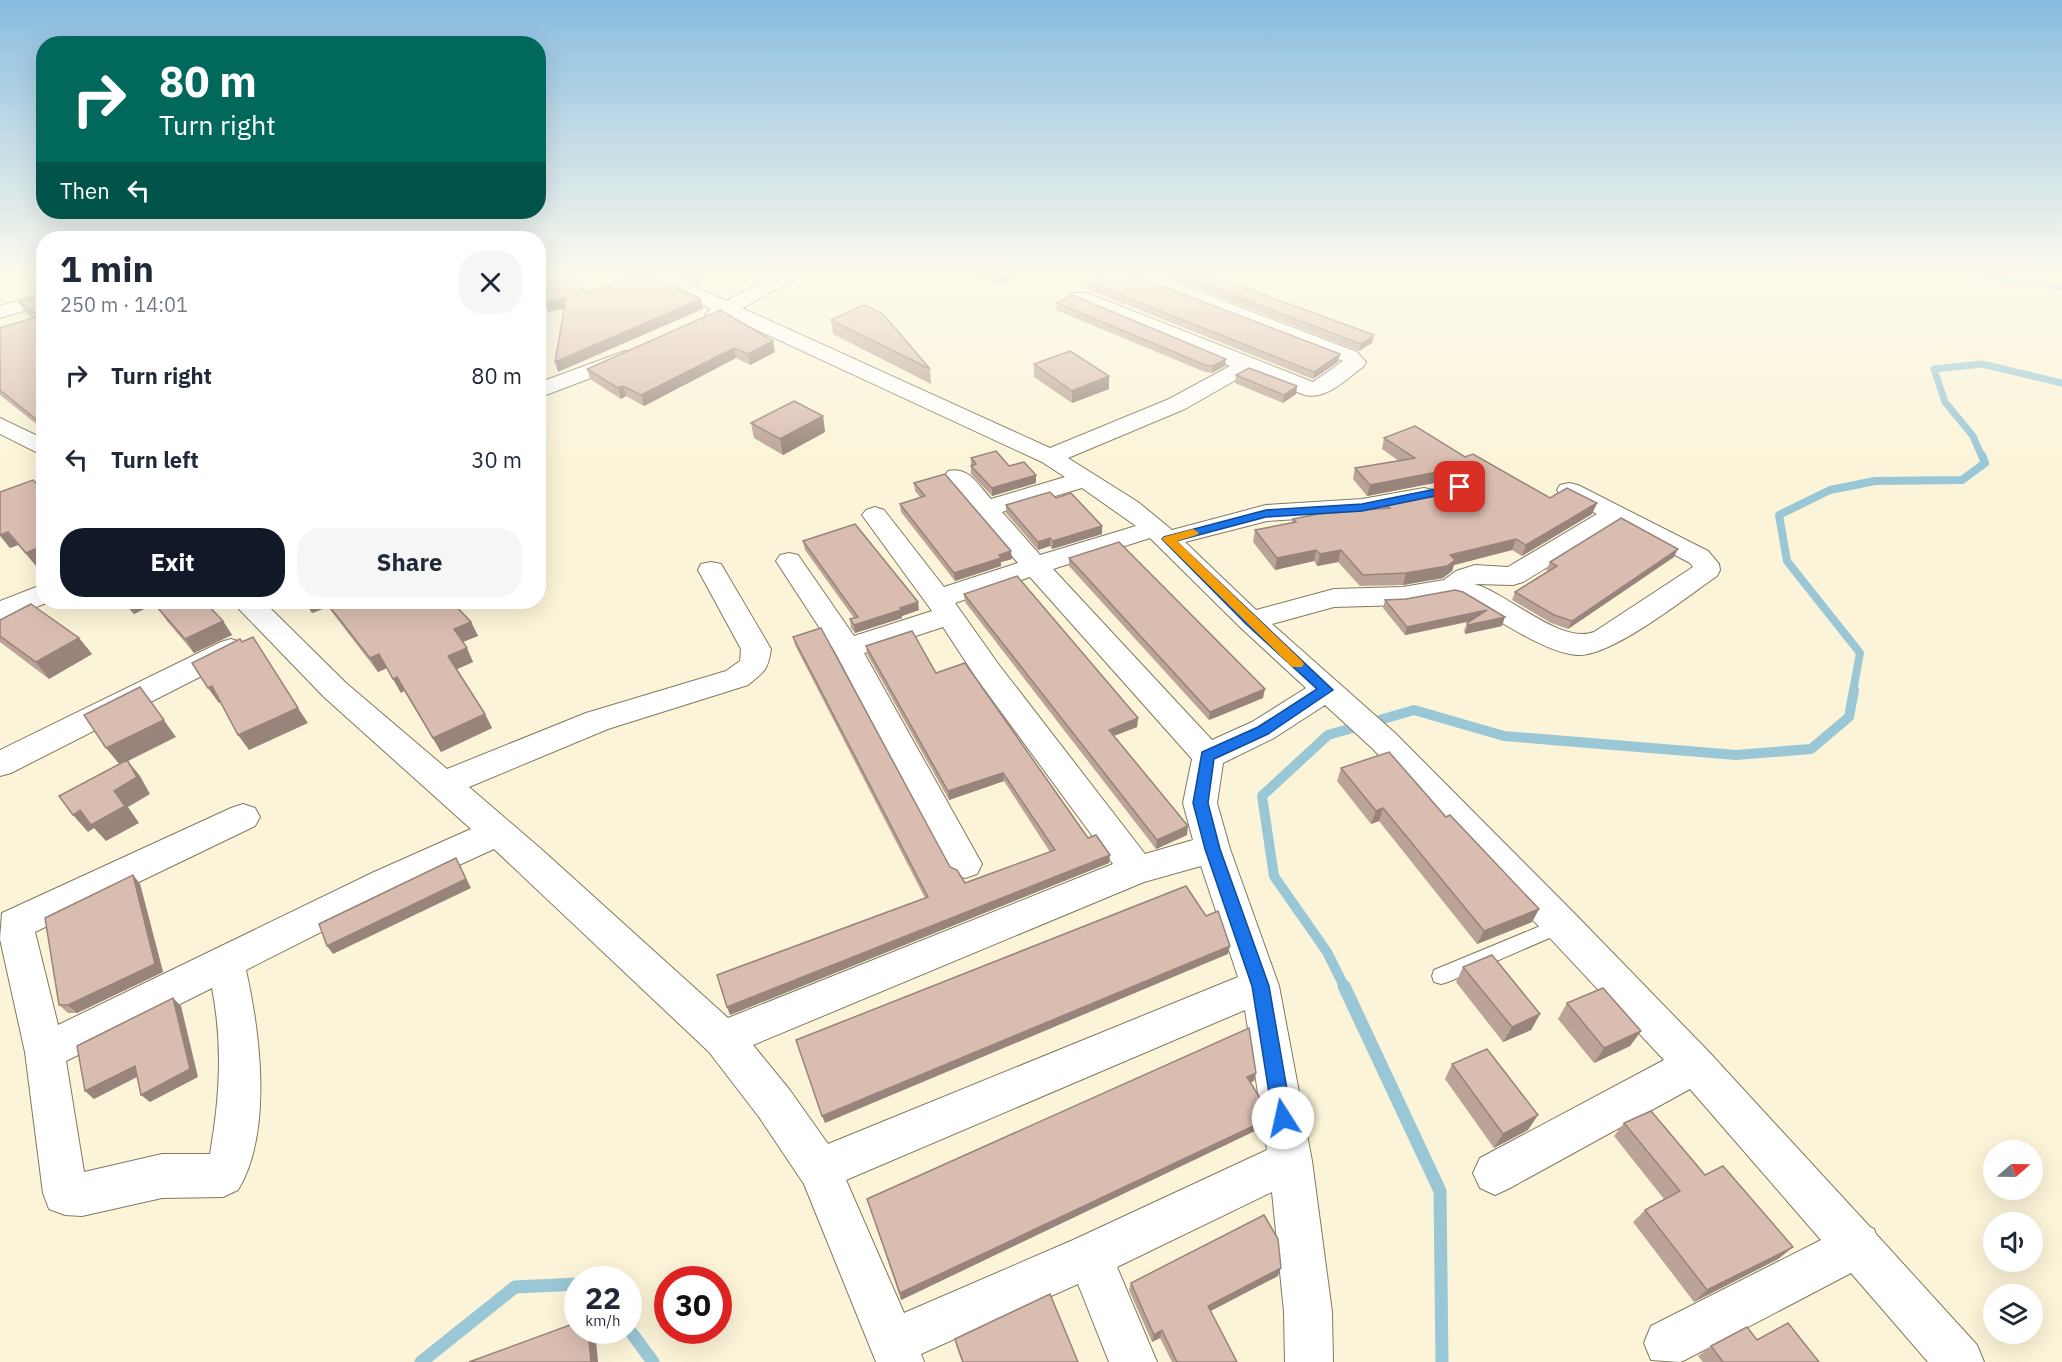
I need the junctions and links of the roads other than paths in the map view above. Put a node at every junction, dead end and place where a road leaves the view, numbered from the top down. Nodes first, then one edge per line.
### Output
1 (785, 335) edge
2 (1172, 335) edge
3 (1294, 335) edge
4 (648, 346) edge
5 (1247, 365) junction
6 (546, 388) edge
7 (3, 429) edge
8 (36, 445) edge
9 (1050, 457) junction
10 (957, 476) dead end
11 (1086, 479) junction
12 (1449, 489) edge
13 (1569, 490) edge
14 (986, 509) junction
15 (1616, 514) junction
16 (875, 515) dead end
17 (1162, 534) junction
18 (789, 561) dead end
19 (1035, 566) junction
20 (711, 570) dead end
21 (1462, 589) junction
22 (36, 596) edge
23 (944, 607) junction
24 (255, 609) edge
25 (0, 612) edge
26 (1251, 621) junction
27 (274, 628) junction
28 (847, 648) junction
29 (1338, 699) junction
30 (1208, 756) junction
31 (0, 764) edge
32 (443, 784) junction
33 (243, 816) dead end
34 (497, 832) junction
35 (1213, 849) junction
36 (965, 864) dead end
37 (1137, 870) junction
38 (1562, 925) junction
39 (7, 928) edge
40 (226, 962) junction
41 (1441, 976) dead end
42 (1260, 986) junction
43 (723, 1040) junction
44 (45, 1052) junction
45 (1695, 1065) junction
46 (1290, 1161) junction
47 (820, 1169) junction
48 (1495, 1173) dead end
49 (1858, 1245) junction
50 (1089, 1256) junction
51 (1668, 1343) dead end
52 (896, 1352) edge
53 (1133, 1362) edge
54 (1309, 1362) edge
55 (1960, 1362) edge

1 - 9 street
2 - 5 street
3 - 5 street
4 - 6 street
5 - 9 street
7 - 8 street
9 - 11 street
10 - 14 street
11 - 14 street
11 - 17 street
12 - 17 street
13 - 15 street
14 - 19 street
15 - 21 street
15 - 21 street
16 - 23 street
17 - 19 street
17 - 26 street
18 - 28 street
19 - 23 street
19 - 30 street
20 - 32 street
21 - 26 street
22 - 25 street
23 - 28 street
23 - 37 street
24 - 27 street
26 - 29 street
27 - 31 street
27 - 32 street
28 - 36 street
29 - 30 street
29 - 38 street
30 - 35 street
32 - 34 street
33 - 39 street
34 - 40 street
34 - 43 street
35 - 37 street
35 - 42 street
37 - 43 street
38 - 41 lane
38 - 45 street
39 - 44 street
40 - 44 street
40 - 44 street
42 - 46 street
42 - 47 street
43 - 47 street
45 - 48 street
45 - 49 street
46 - 50 street
46 - 54 street
47 - 52 street
49 - 51 street
49 - 55 street
50 - 52 street
50 - 53 street

